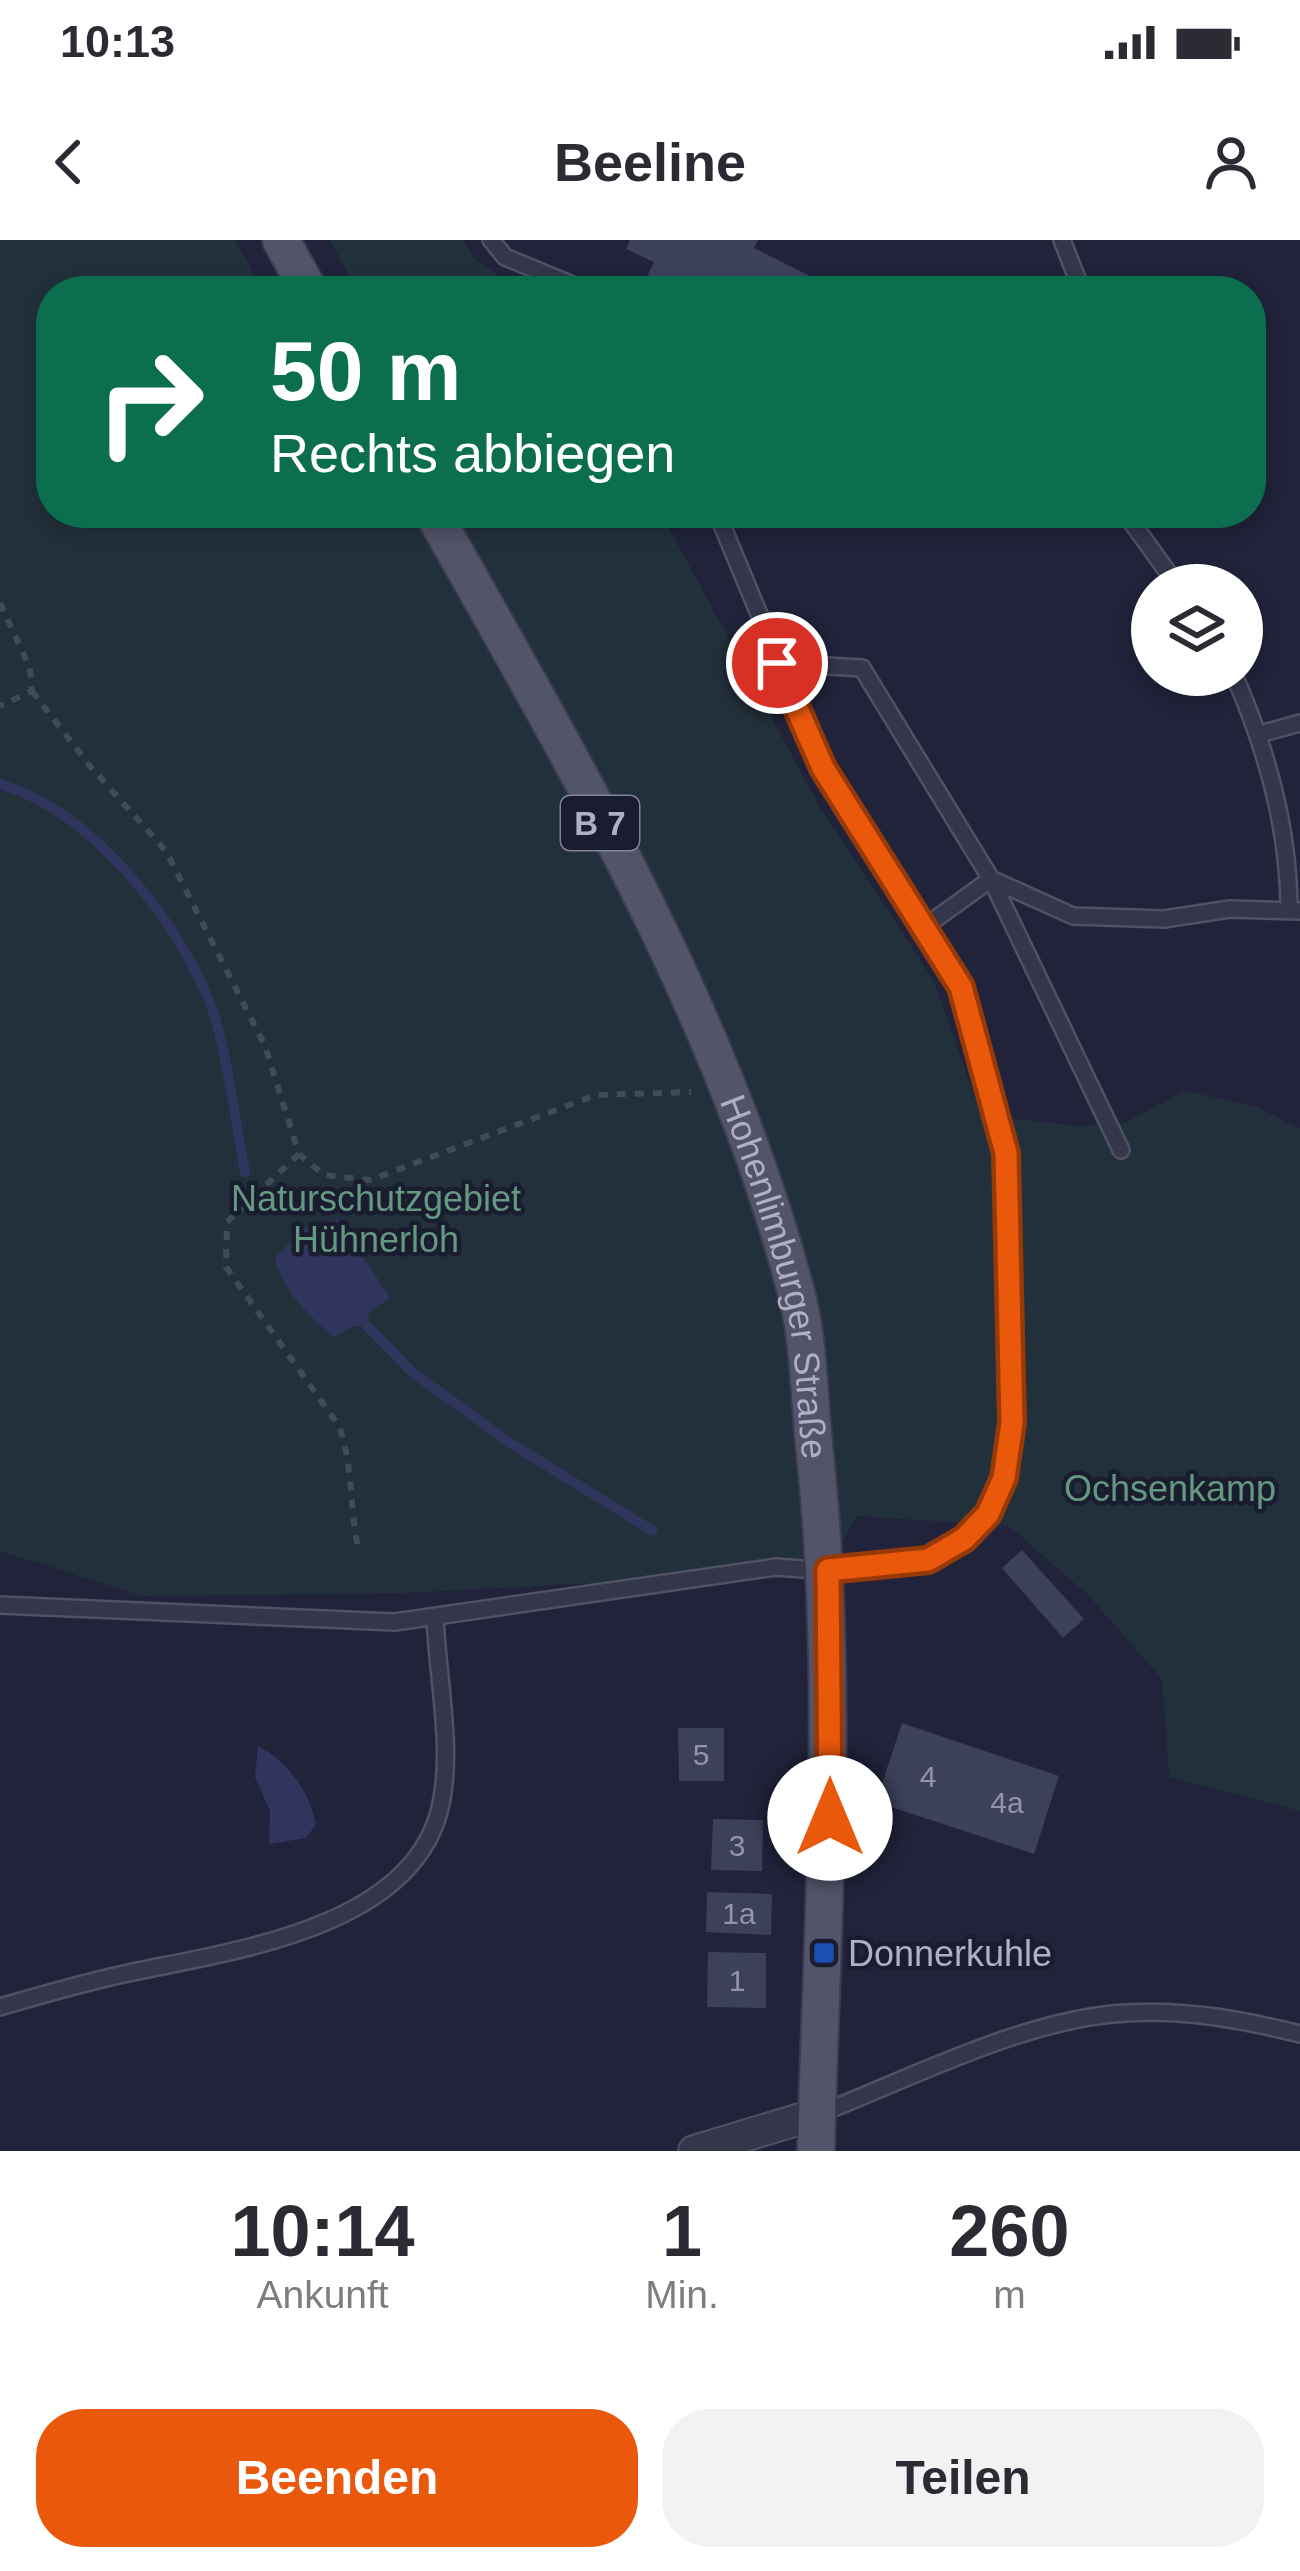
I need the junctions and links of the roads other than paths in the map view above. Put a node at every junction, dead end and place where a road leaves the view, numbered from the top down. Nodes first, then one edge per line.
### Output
1 (281, 240) edge
2 (491, 240) edge
3 (1061, 240) edge
4 (301, 276) edge
5 (552, 276) edge
6 (1076, 276) edge
7 (441, 528) edge
8 (723, 528) edge
9 (1136, 528) edge
10 (1162, 564) edge
11 (777, 663) junction
12 (1243, 696) edge
13 (1300, 723) edge
14 (1260, 734) junction
15 (1294, 855) edge
16 (991, 879) junction
17 (1294, 910) edge
18 (923, 928) junction
19 (1121, 1150) dead end
20 (828, 1570) junction
21 (0, 1605) edge
22 (435, 1616) junction
23 (0, 2007) edge
24 (1300, 2034) edge
25 (816, 2133) edge
26 (694, 2151) edge

1 - 4 main road
2 - 5 lane
3 - 6 lane
7 - 20 main road, Hohenlimburger Straße / B 7
8 - 11 lane
9 - 10 lane
11 - 16 lane
11 - 18 lane
12 - 14 lane
13 - 14 lane
14 - 15 lane
15 - 17 lane
16 - 17 lane
16 - 18 lane
16 - 19 lane
18 - 20 lane
20 - 22 lane
20 - 25 main road, Hohenlimburger Straße / B 7
21 - 22 lane
22 - 23 lane
24 - 25 lane
25 - 26 street

